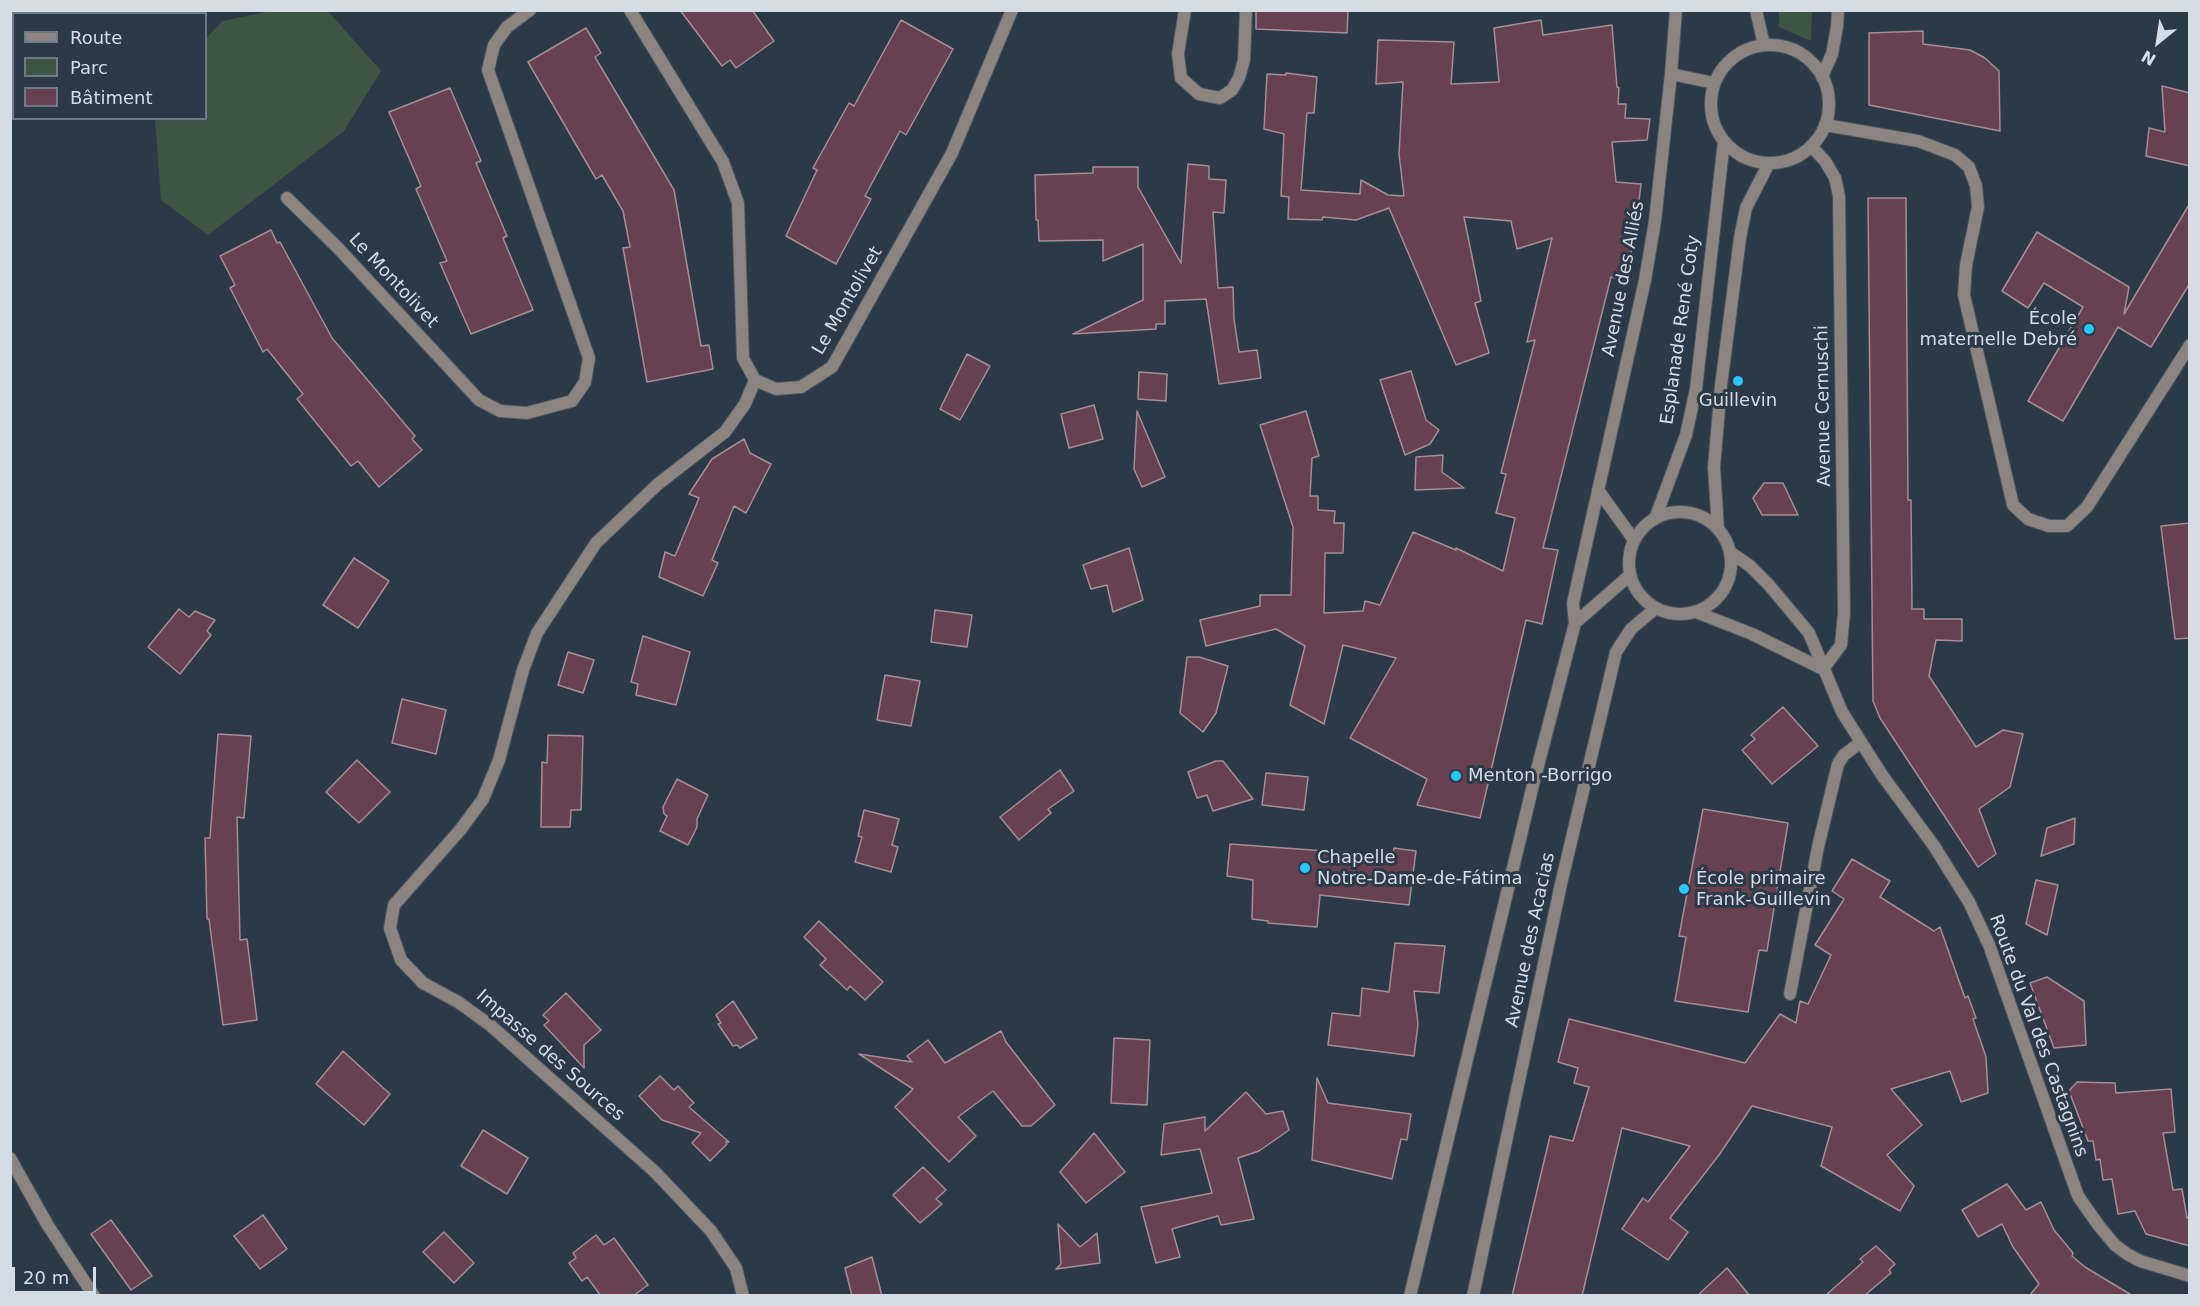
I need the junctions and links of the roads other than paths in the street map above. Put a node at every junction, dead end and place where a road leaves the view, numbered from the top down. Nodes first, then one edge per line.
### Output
1 (530, 10) edge
2 (630, 10) edge
3 (1012, 10) edge
4 (1185, 10) edge
5 (1246, 10) edge
6 (1676, 10) edge
7 (1756, 10) edge
8 (1838, 10) edge
9 (1764, 45) junction
10 (1671, 74) junction
11 (1822, 77) junction
12 (1714, 83) junction
13 (1825, 125) junction
14 (1724, 141) junction
15 (1811, 146) junction
16 (1769, 162) junction
17 (287, 198) dead end
18 (2190, 345) edge
19 (755, 380) junction
20 (1598, 490) junction
21 (1655, 519) junction
22 (1718, 529) junction
23 (1635, 540) junction
24 (1730, 552) junction
25 (1630, 575) junction
26 (1656, 608) junction
27 (1696, 612) junction
28 (1575, 623) junction
29 (1823, 669) junction
30 (1861, 742) junction
31 (1790, 994) dead end
32 (10, 1158) edge
33 (2190, 1276) edge
34 (94, 1296) edge
35 (743, 1296) edge
36 (1410, 1296) edge
37 (1473, 1296) edge

1 - 17 street, Le Montolivet
2 - 19 street
3 - 19 street, Le Montolivet
4 - 5 street
6 - 10 street, Avenue des Alliés
7 - 9 street
8 - 11 street
9 - 11 street
9 - 12 street
10 - 12 street
10 - 20 street, Avenue des Alliés
11 - 13 street
12 - 14 street
13 - 15 street
13 - 18 street
14 - 16 street
14 - 21 street, Esplanade René Coty
15 - 16 street
15 - 29 street, Avenue Cernuschi
16 - 22 street
19 - 35 street, Impasse des Sources
20 - 23 street
20 - 28 street, Avenue des Acacias
21 - 22 street
21 - 23 street
22 - 24 street
23 - 25 street
24 - 27 street
24 - 29 street
25 - 26 street
25 - 28 street
26 - 27 street
26 - 37 street, Avenue des Acacias
27 - 29 street
28 - 36 street, Avenue des Acacias
29 - 30 street, Route du Val des Castagnins
30 - 31 street
30 - 33 street, Route du Val des Castagnins
32 - 34 street

